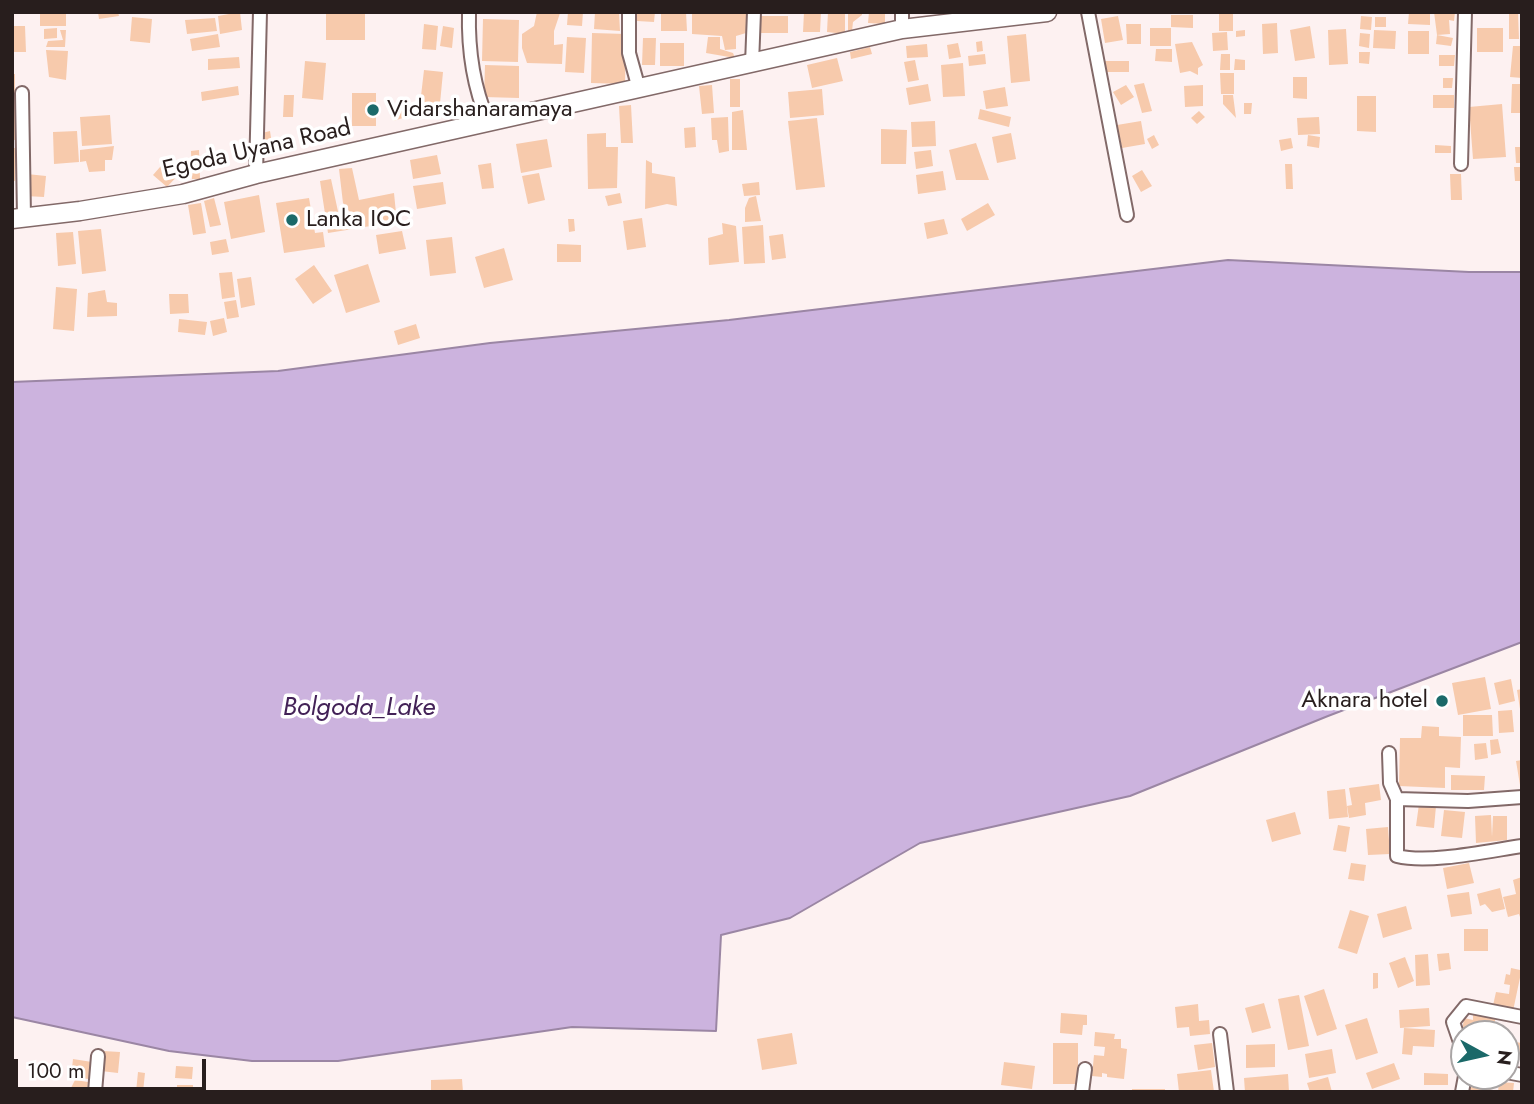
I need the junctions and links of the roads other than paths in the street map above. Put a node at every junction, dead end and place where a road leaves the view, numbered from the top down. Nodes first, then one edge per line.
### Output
1 (260, 12) edge
2 (469, 12) edge
3 (629, 12) edge
4 (754, 12) edge
5 (1047, 12) edge
6 (1088, 12) edge
7 (1465, 12) edge
8 (994, 16) edge
9 (902, 20) edge
10 (752, 64) junction
11 (639, 89) junction
12 (22, 93) dead end
13 (488, 121) junction
14 (1461, 164) dead end
15 (256, 174) junction
16 (1127, 215) dead end
17 (18, 218) edge
18 (1389, 753) dead end
19 (1522, 797) edge
20 (1397, 799) junction
21 (1522, 846) edge
22 (1522, 1017) edge
23 (1455, 1020) edge
24 (1220, 1034) dead end
25 (99, 1056) dead end
26 (1085, 1069) dead end
27 (95, 1092) edge
28 (1082, 1092) edge
29 (1227, 1092) edge

1 - 15 street
2 - 13 street
3 - 11 street
4 - 10 street
5 - 8 main road, Egoda Uyana Road
6 - 16 street
7 - 14 street
8 - 9 main road, Egoda Uyana Road
9 - 10 main road, Egoda Uyana Road
10 - 11 main road, Egoda Uyana Road
11 - 13 main road, Egoda Uyana Road
12 - 17 street
13 - 15 main road, Egoda Uyana Road
15 - 17 main road, Egoda Uyana Road
18 - 20 street
19 - 20 street
20 - 21 street
22 - 23 street
24 - 29 street
25 - 27 street
26 - 28 street

